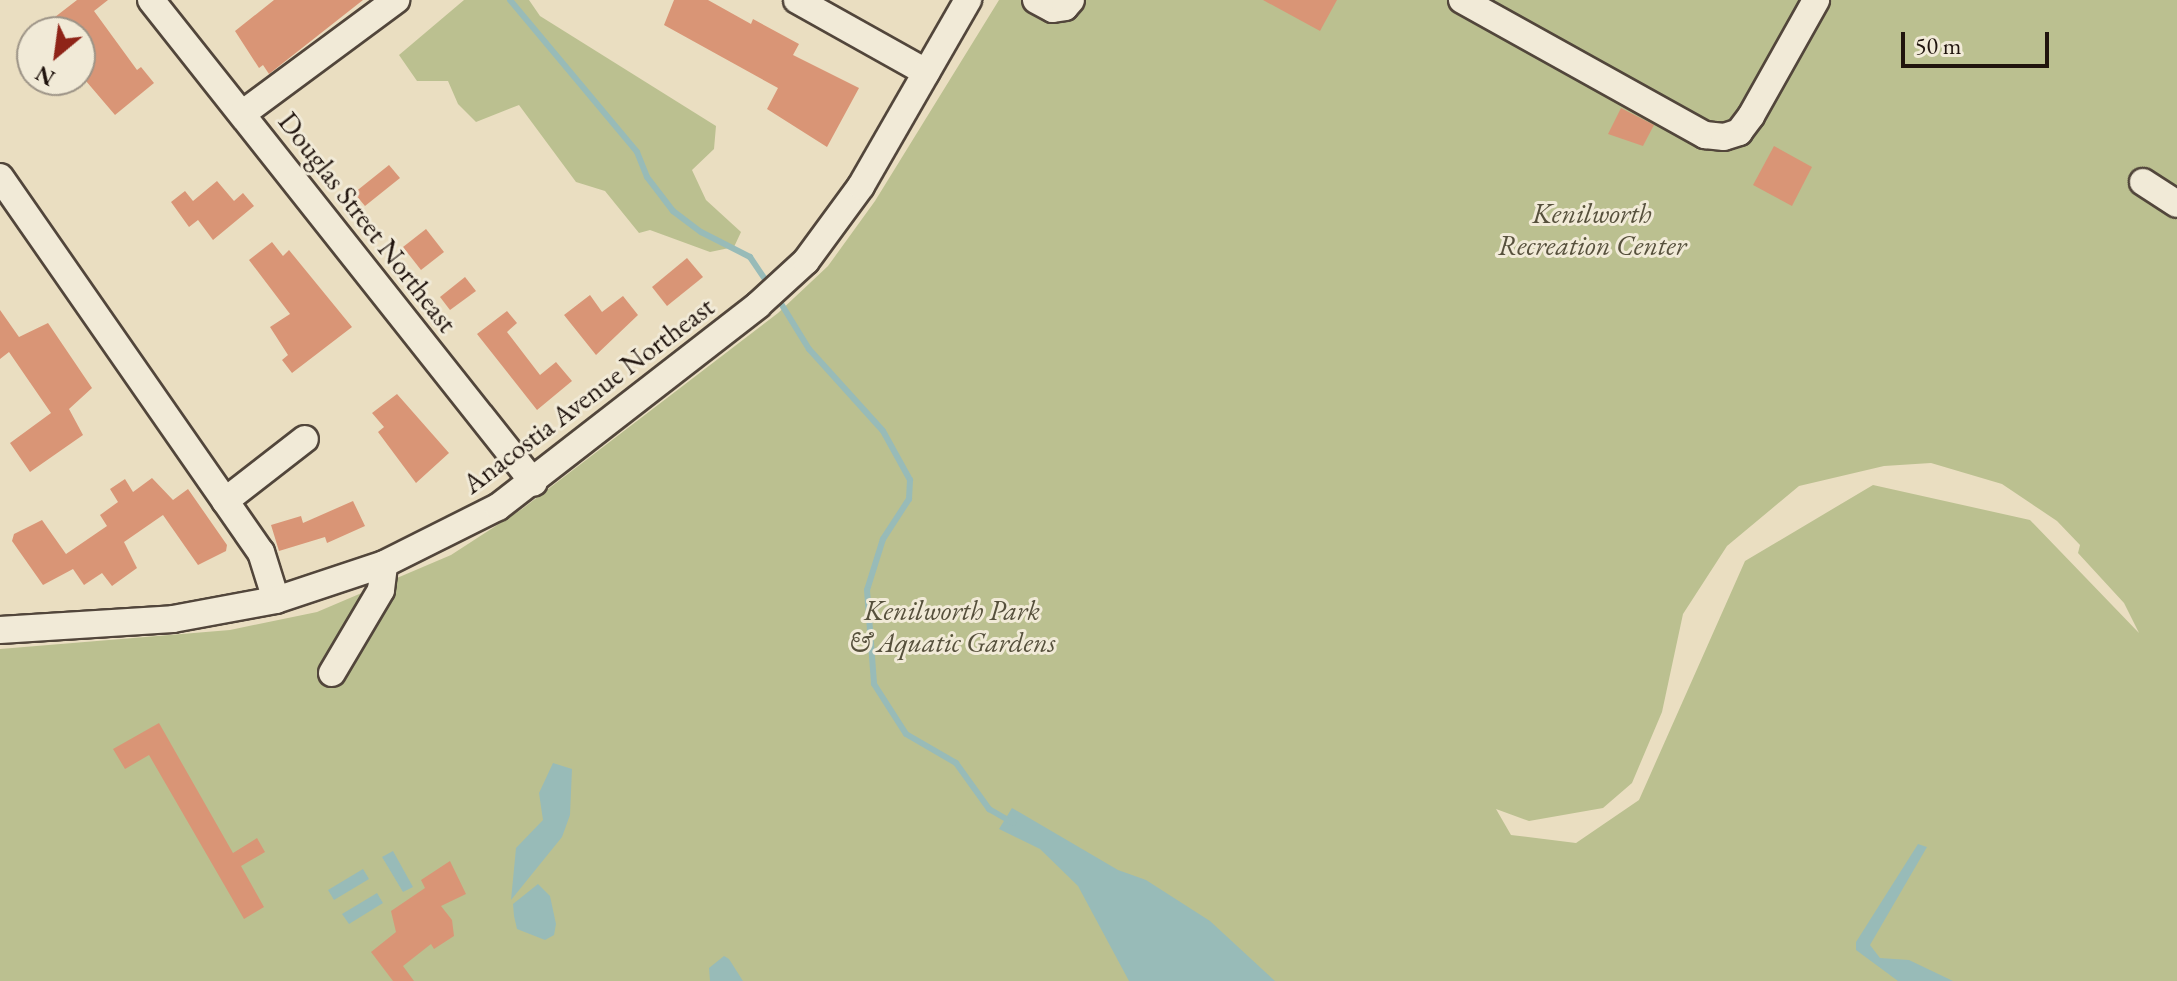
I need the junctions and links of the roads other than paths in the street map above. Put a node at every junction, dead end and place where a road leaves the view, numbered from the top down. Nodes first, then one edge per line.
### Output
1 (151, 0) edge
2 (396, 0) edge
3 (797, 0) edge
4 (968, 0) edge
5 (1036, 0) edge
6 (1071, 0) edge
7 (1462, 0) edge
8 (1816, 0) edge
9 (926, 72) junction
10 (242, 114) junction
11 (0, 177) edge
12 (2143, 182) dead end
13 (2177, 204) edge
14 (305, 439) dead end
15 (534, 483) junction
16 (225, 501) junction
17 (384, 564) junction
18 (276, 600) junction
19 (0, 630) edge
20 (332, 673) dead end

1 - 10 street, Douglas Street Northeast
2 - 10 street
3 - 9 street
4 - 9 street, Anacostia Avenue Northeast
5 - 6 street
7 - 8 street
9 - 15 street, Anacostia Avenue Northeast
10 - 15 street, Douglas Street Northeast
11 - 16 street
12 - 13 street
14 - 16 street
15 - 17 street, Anacostia Avenue Northeast
16 - 18 street
17 - 18 street, Anacostia Avenue Northeast
17 - 20 street
18 - 19 street, Anacostia Avenue Northeast

